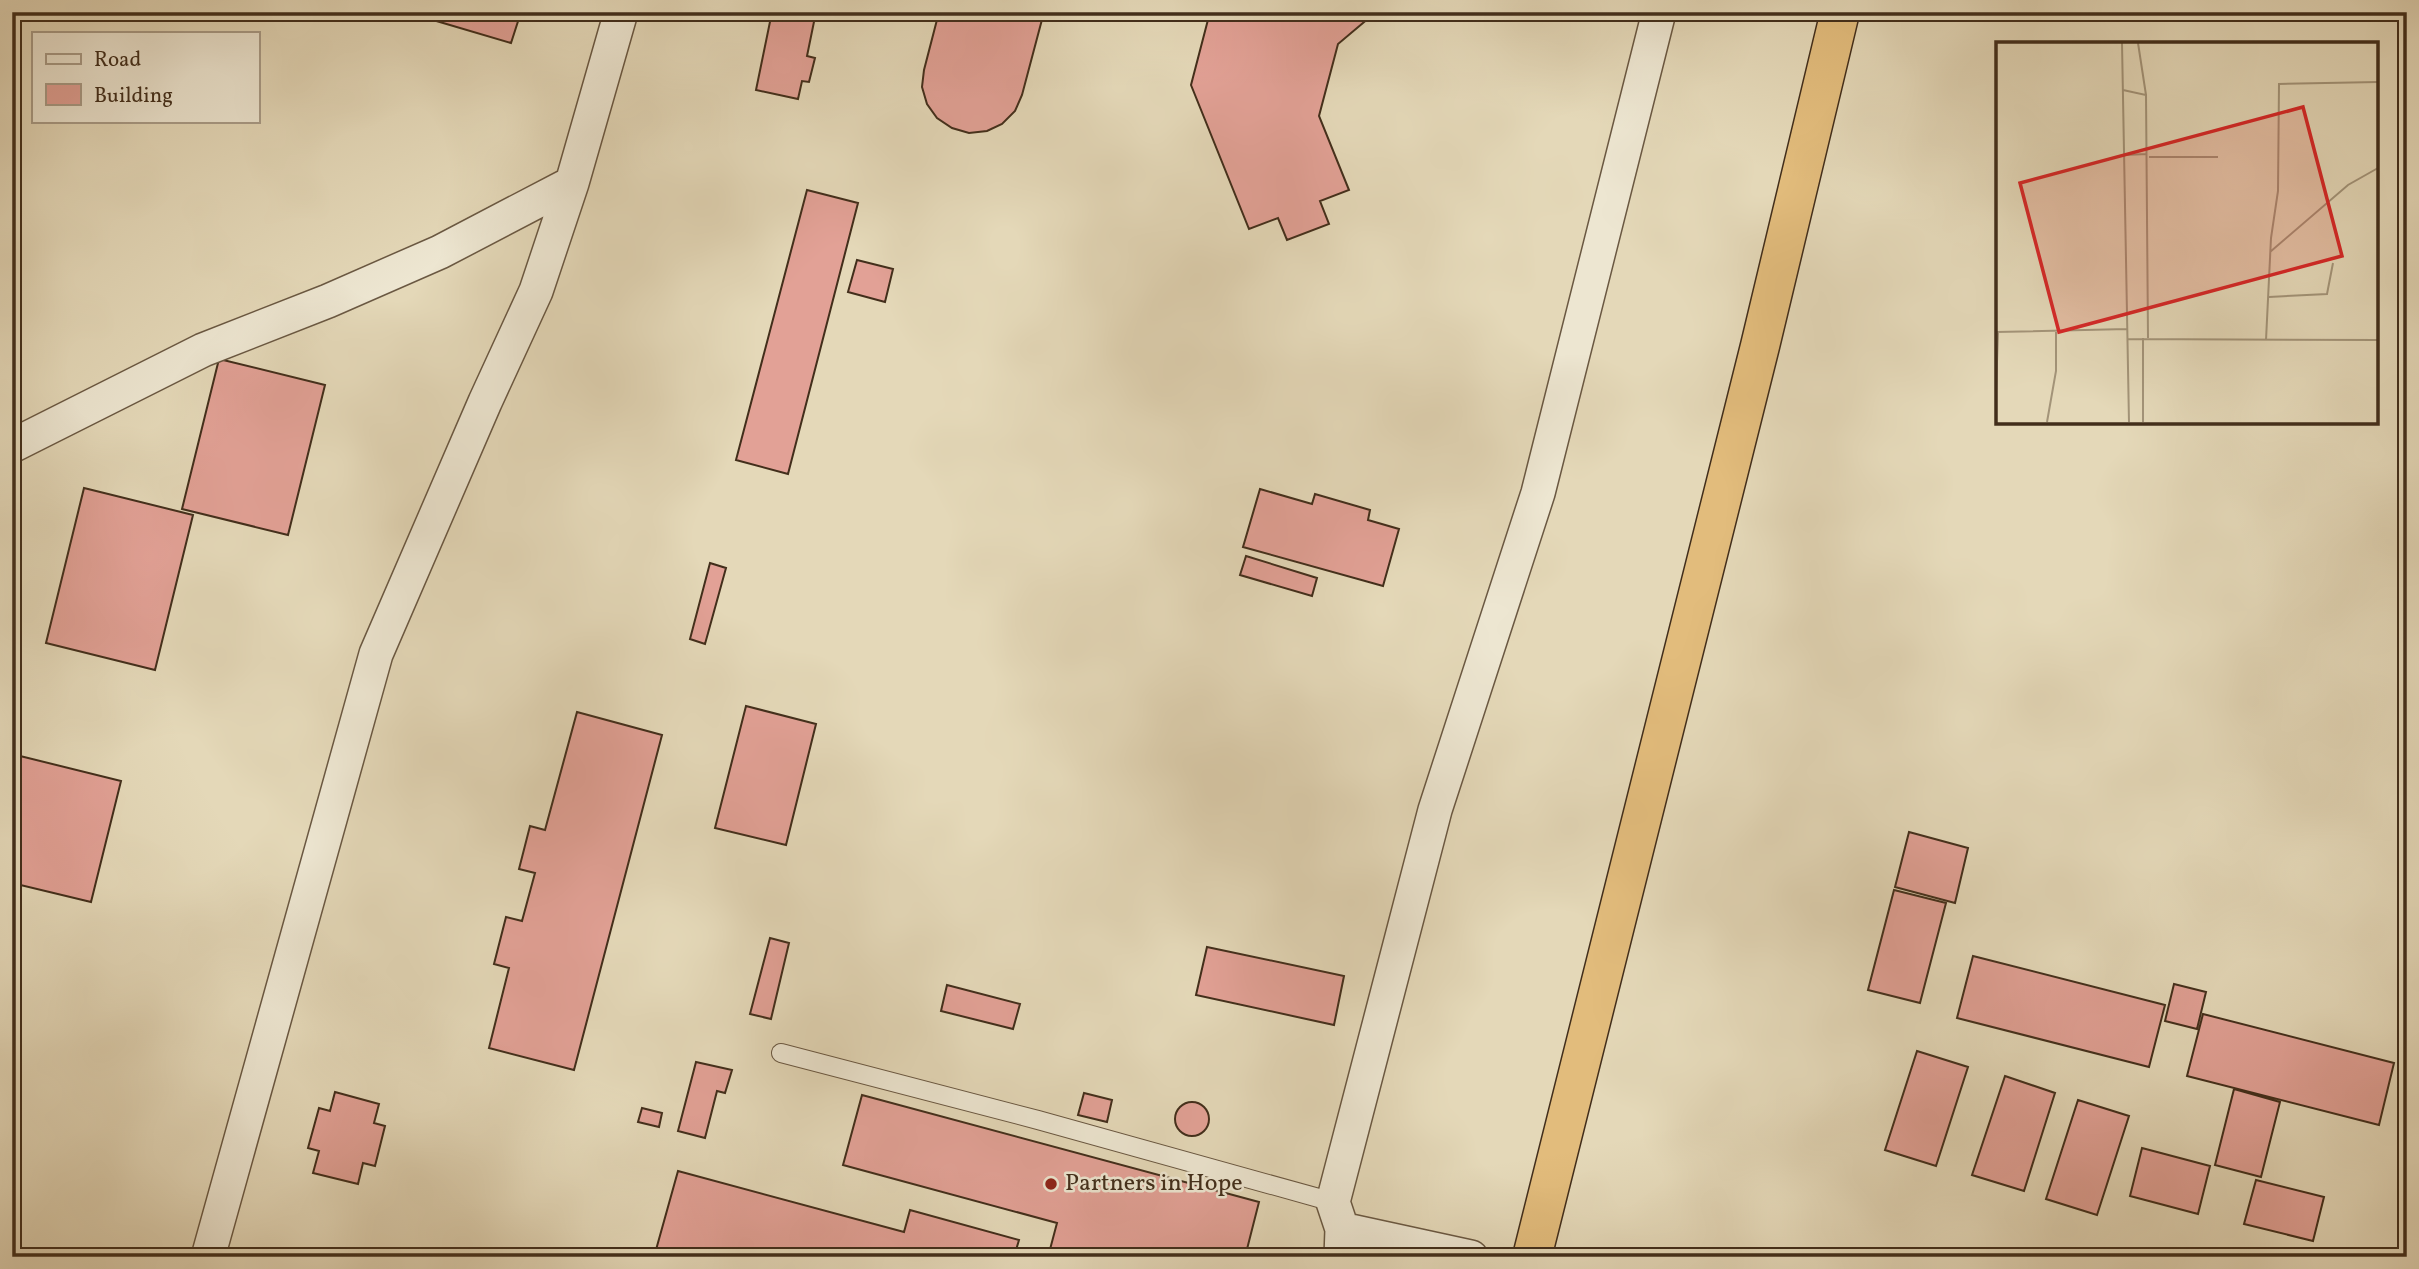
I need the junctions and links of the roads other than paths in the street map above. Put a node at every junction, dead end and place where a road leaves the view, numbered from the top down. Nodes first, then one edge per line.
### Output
1 (621, 12) edge
2 (1659, 12) edge
3 (1840, 12) edge
4 (572, 183) junction
5 (12, 446) edge
6 (781, 1053) dead end
7 (1338, 1229) edge
8 (208, 1257) edge
9 (1471, 1257) edge
10 (1532, 1257) edge

1 - 4 street
2 - 7 street
3 - 10 highway
4 - 5 street
4 - 8 street
6 - 7 lane
7 - 9 street

